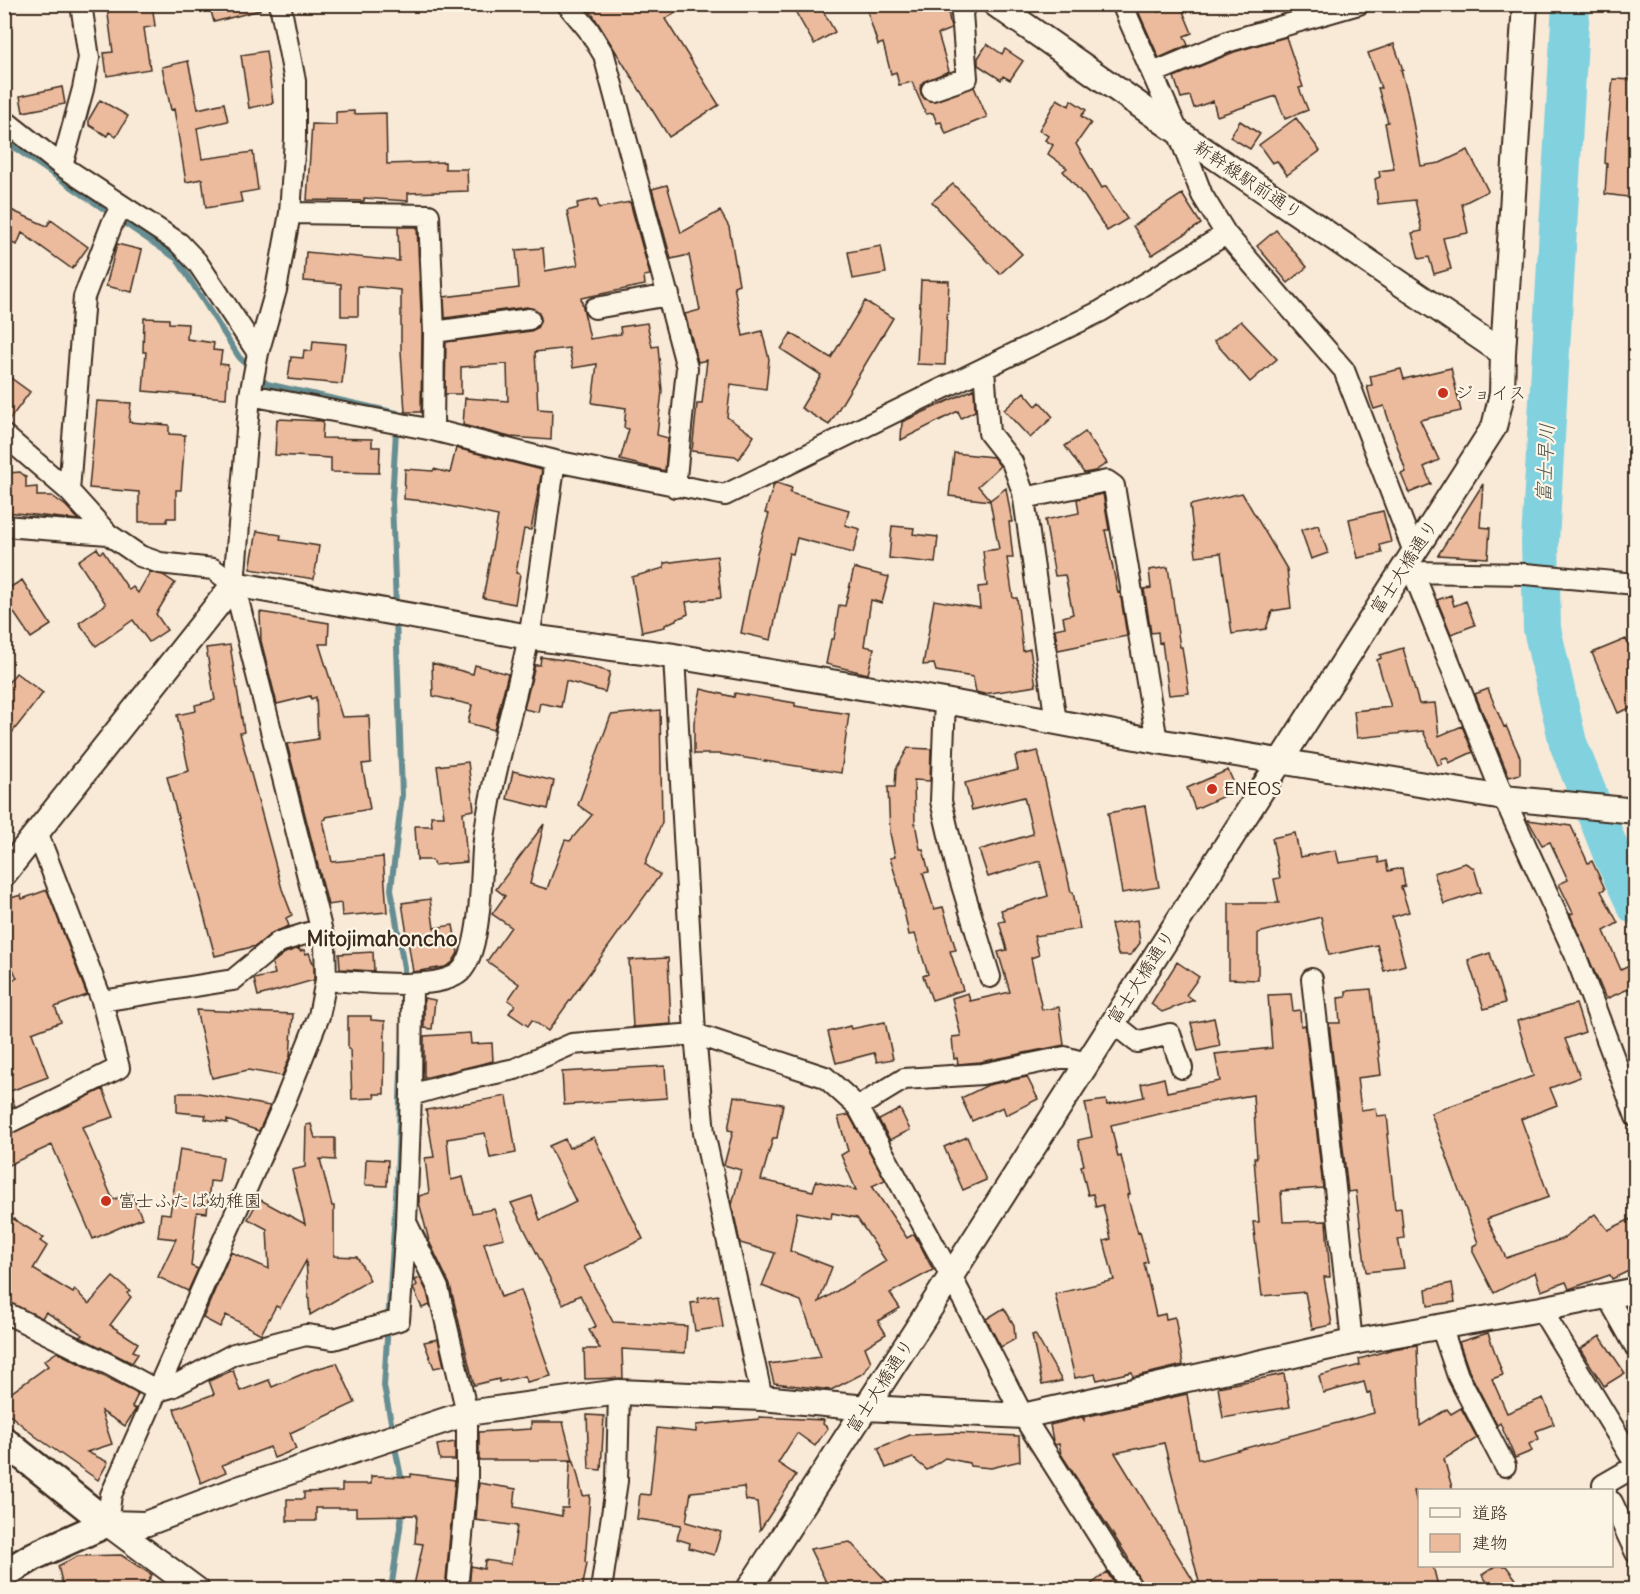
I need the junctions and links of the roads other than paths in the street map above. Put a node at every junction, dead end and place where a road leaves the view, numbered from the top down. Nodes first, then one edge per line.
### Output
1 (81, 4) edge
2 (280, 4) edge
3 (567, 4) edge
4 (966, 4) edge
5 (995, 4) edge
6 (1122, 4) edge
7 (1359, 4) edge
8 (1525, 4) edge
9 (1153, 73) junction
10 (932, 90) dead end
11 (11, 125) edge
12 (1178, 132) junction
13 (62, 166) junction
14 (121, 207) junction
15 (290, 213) junction
16 (1226, 234) junction
17 (669, 295) junction
18 (595, 308) dead end
19 (529, 319) dead end
20 (434, 332) junction
21 (1503, 353) junction
22 (258, 356) junction
23 (984, 369) junction
24 (250, 395) junction
25 (433, 430) junction
26 (4, 435) edge
27 (555, 461) junction
28 (675, 487) junction
29 (69, 491) junction
30 (1024, 498) junction
31 (4, 526) edge
32 (108, 534) junction
33 (1410, 564) junction
34 (234, 584) junction
35 (1635, 584) edge
36 (529, 637) junction
37 (674, 656) junction
38 (945, 701) junction
39 (1056, 722) junction
40 (1157, 741) junction
41 (1280, 761) junction
42 (1504, 798) junction
43 (1628, 811) edge
44 (37, 832) junction
45 (4, 874) edge
46 (321, 929) junction
47 (990, 976) dead end
48 (1312, 979) dead end
49 (326, 980) junction
50 (412, 984) junction
51 (102, 1001) junction
52 (1112, 1022) junction
53 (695, 1034) junction
54 (1086, 1063) junction
55 (1182, 1068) dead end
56 (411, 1095) junction
57 (858, 1107) junction
58 (1635, 1117) edge
59 (4, 1125) edge
60 (406, 1222) junction
61 (951, 1276) junction
62 (1635, 1290) edge
63 (1607, 1296) junction
64 (1541, 1309) junction
65 (4, 1312) edge
66 (1441, 1326) junction
67 (1352, 1342) junction
68 (1635, 1348) edge
69 (158, 1391) junction
70 (619, 1392) junction
71 (762, 1398) junction
72 (867, 1408) junction
73 (467, 1413) junction
74 (1023, 1416) junction
75 (4, 1442) edge
76 (1505, 1466) dead end
77 (1635, 1466) edge
78 (1605, 1489) edge
79 (1613, 1506) edge
80 (107, 1522) junction
81 (1635, 1553) edge
82 (4, 1574) edge
83 (197, 1590) edge
84 (457, 1590) edge
85 (601, 1590) edge
86 (748, 1590) edge
87 (1133, 1590) edge

1 - 13 street
2 - 15 street
3 - 17 street
4 - 10 street
5 - 12 street, 新幹線駅前通り
6 - 9 street
7 - 9 street
8 - 21 street, 富士大橋通り
9 - 12 street
11 - 13 street
12 - 16 street
12 - 21 street, 新幹線駅前通り
13 - 14 street
14 - 22 street
14 - 29 street
15 - 20 street
15 - 22 street
16 - 23 street
16 - 33 street
17 - 18 street
17 - 28 street
19 - 20 street
20 - 25 street
21 - 33 street, 富士大橋通り
22 - 24 street
23 - 28 street
23 - 30 street
24 - 25 street
24 - 34 street
25 - 27 street
26 - 29 street
27 - 28 street
27 - 36 street
29 - 32 street
30 - 39 street
30 - 40 street
31 - 32 street
32 - 34 street
33 - 35 street
33 - 41 street, 富士大橋通り
33 - 42 street
34 - 36 street
34 - 44 street
34 - 46 street
36 - 37 street
36 - 50 street
37 - 38 street
37 - 53 street
38 - 39 street
38 - 47 street
39 - 40 street
40 - 41 street
41 - 42 street
41 - 52 street, 富士大橋通り
42 - 43 street
42 - 58 street
44 - 45 street
44 - 51 street
46 - 49 street
46 - 51 street
48 - 67 street
49 - 50 street
49 - 69 street
50 - 56 street
51 - 59 street
52 - 54 street, 富士大橋通り
52 - 55 street
53 - 56 street
53 - 57 street
53 - 71 street
54 - 57 street
54 - 61 street, 富士大橋通り
56 - 60 street
57 - 61 street
60 - 69 street
60 - 73 street
61 - 72 street, 富士大橋通り
61 - 74 street
62 - 63 street
63 - 64 street
63 - 68 street
64 - 66 street
64 - 77 street
65 - 69 street
66 - 67 street
66 - 76 street
67 - 74 street
69 - 80 street
70 - 71 street
70 - 73 street
70 - 85 street
71 - 72 street
72 - 74 street
72 - 86 street, 富士大橋通り
73 - 80 street
73 - 84 street
74 - 87 street
75 - 80 main road
77 - 78 street
79 - 81 street
80 - 82 main road
80 - 83 street

